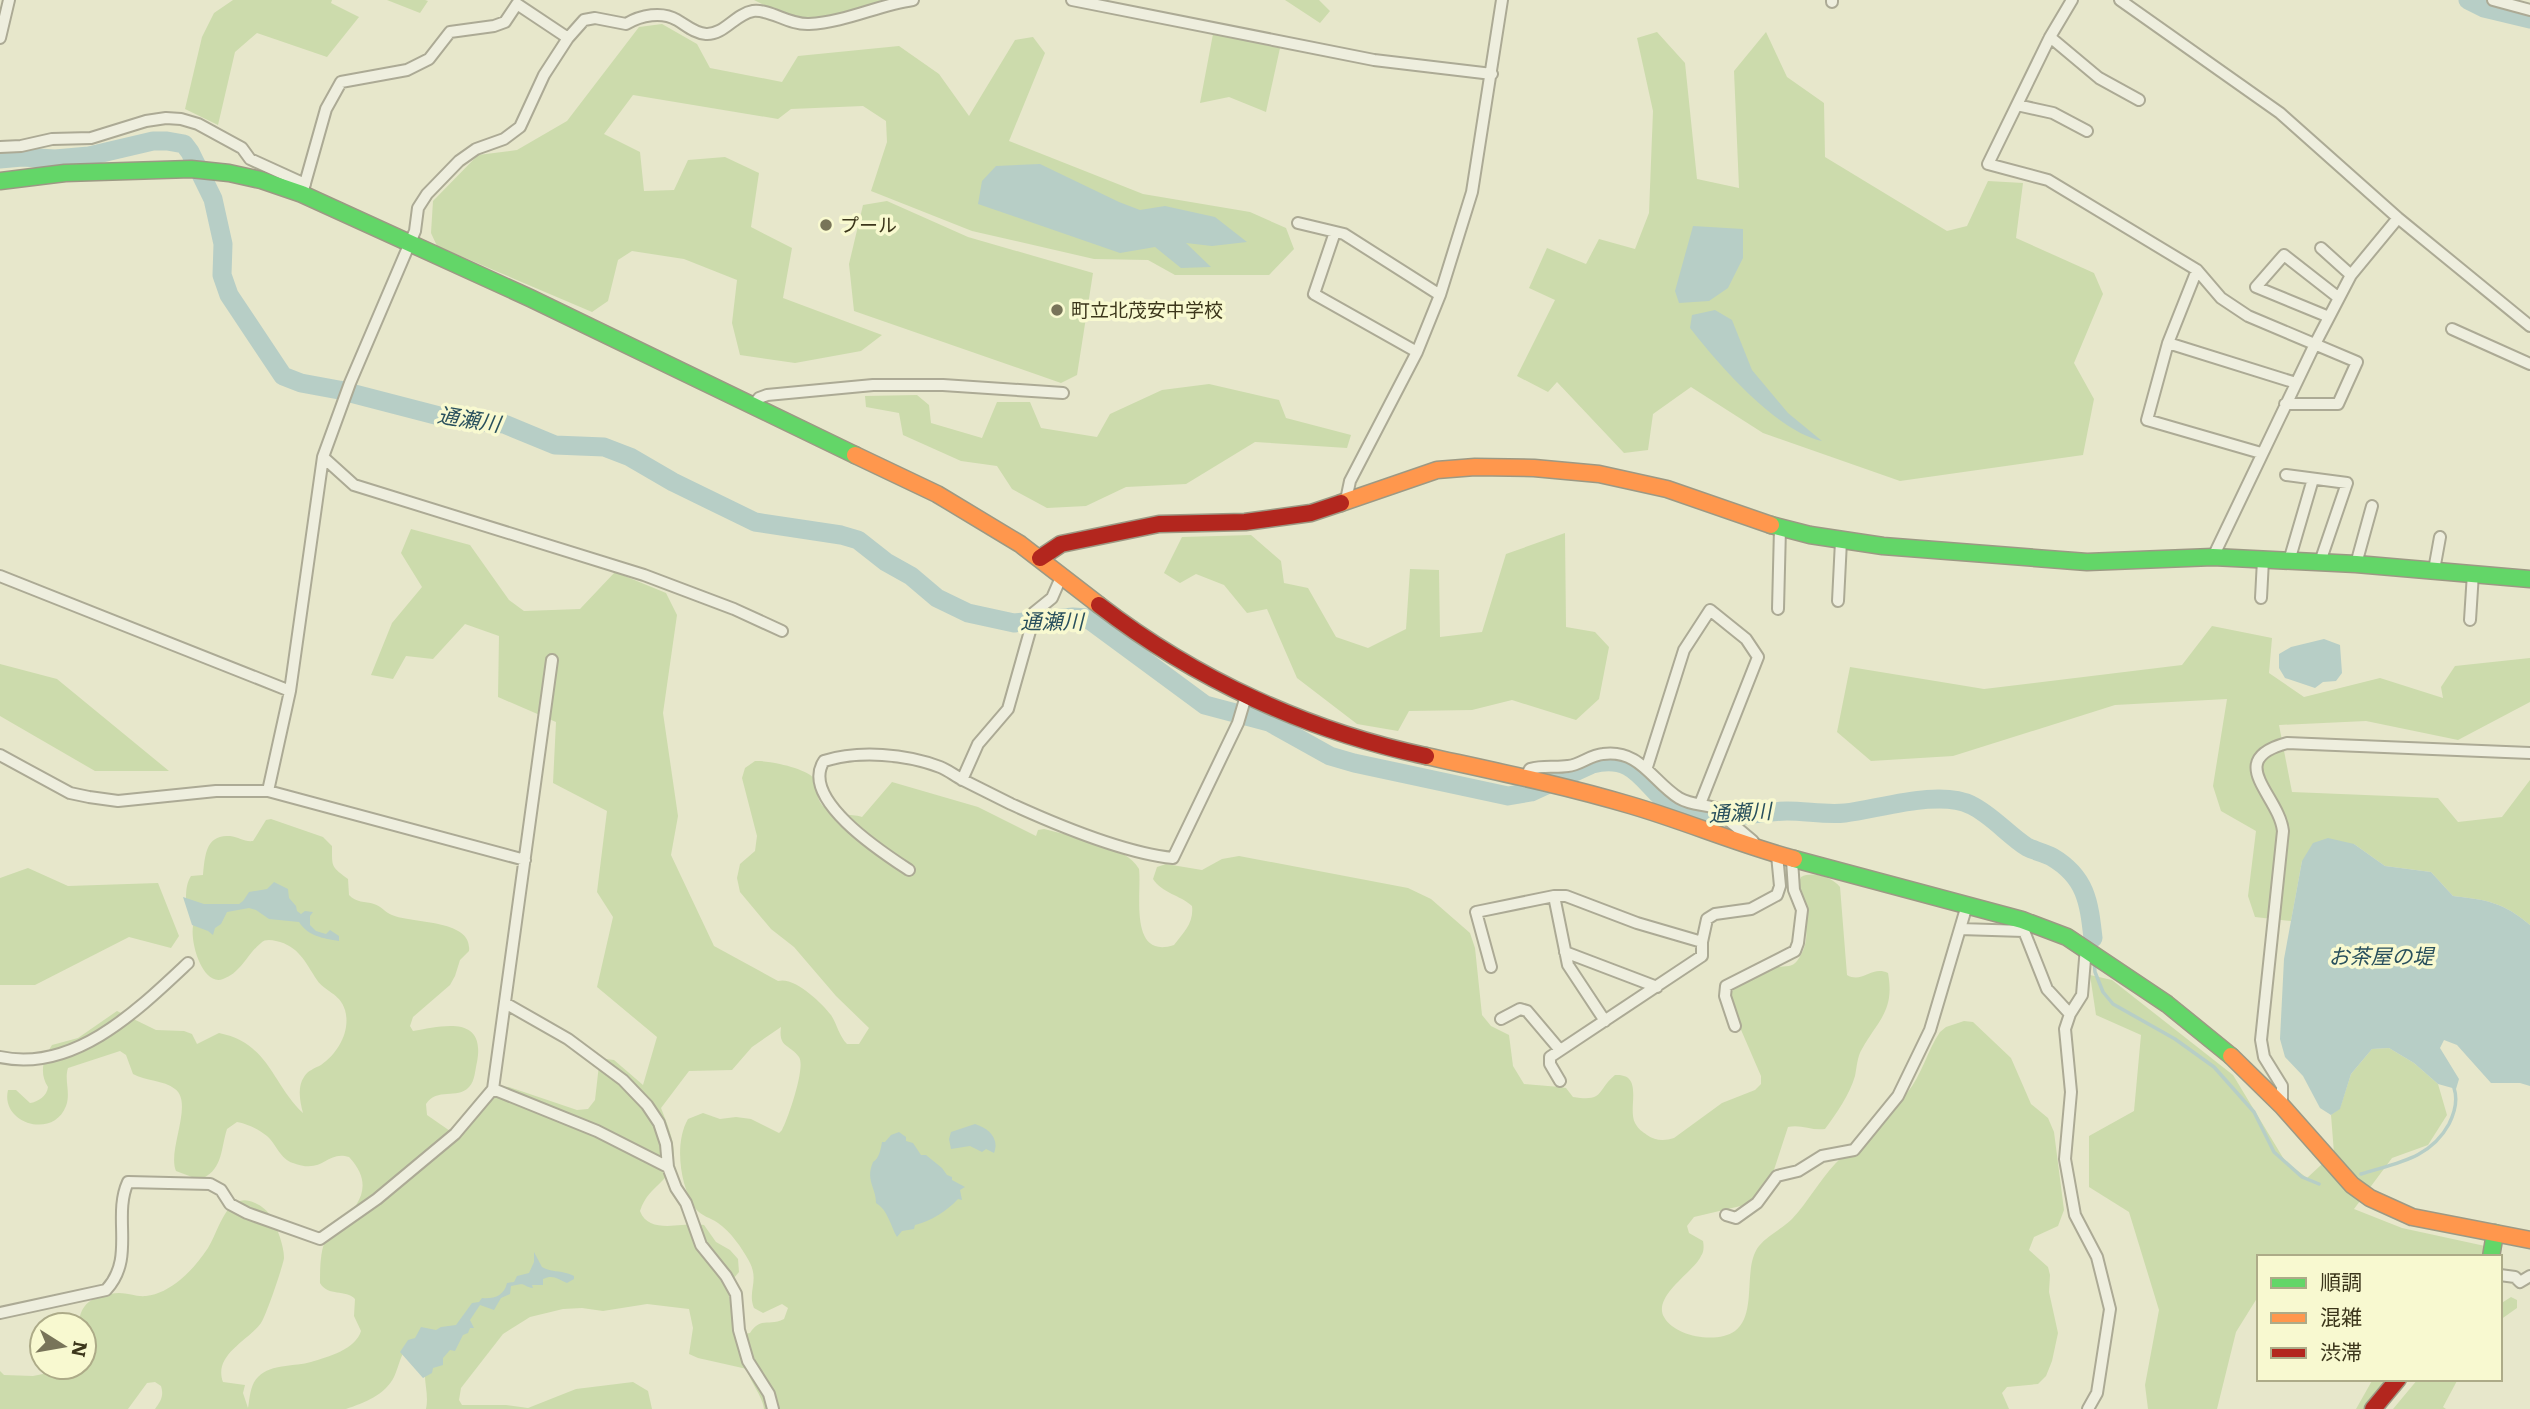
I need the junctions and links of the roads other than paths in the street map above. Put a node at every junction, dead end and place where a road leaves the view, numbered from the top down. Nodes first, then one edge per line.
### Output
1 (9, 0) edge
2 (914, 0) edge
3 (1075, 0) edge
4 (1502, 0) edge
5 (2072, 0) edge
6 (2120, 0) edge
7 (2493, 0) edge
8 (518, 2) edge
9 (2530, 10) edge
10 (2050, 37) junction
11 (0, 38) edge
12 (568, 38) junction
13 (1492, 74) junction
14 (2139, 100) dead end
15 (2017, 104) junction
16 (2087, 131) dead end
17 (0, 146) edge
18 (0, 181) edge
19 (304, 189) junction
20 (2398, 218) junction
21 (1298, 223) dead end
22 (1335, 232) junction
23 (408, 243) junction
24 (2321, 248) dead end
25 (2197, 270) junction
26 (2351, 275) junction
27 (1440, 295) junction
28 (2339, 298) junction
29 (2329, 317) junction
30 (2530, 326) edge
31 (2452, 329) dead end
32 (2168, 343) junction
33 (2315, 344) junction
34 (1417, 352) junction
35 (2530, 364) edge
36 (2296, 383) junction
37 (1063, 393) dead end
38 (2285, 404) junction
39 (752, 405) junction
40 (2261, 453) junction
41 (323, 457) junction
42 (2286, 475) dead end
43 (2313, 479) junction
44 (1346, 500) junction
45 (2372, 506) dead end
46 (1780, 528) junction
47 (2440, 537) dead end
48 (1841, 541) junction
49 (2213, 557) junction
50 (1040, 558) junction
51 (2263, 559) junction
52 (2289, 561) junction
53 (2320, 562) junction
54 (2356, 564) junction
55 (2434, 570) junction
56 (2473, 573) junction
57 (1062, 575) junction
58 (0, 576) edge
59 (2530, 579) edge
60 (2261, 598) dead end
61 (1838, 601) dead end
62 (1778, 609) dead end
63 (2470, 621) dead end
64 (782, 631) dead end
65 (552, 660) dead end
66 (290, 691) junction
67 (1244, 701) junction
68 (2530, 753) edge
69 (0, 755) edge
70 (1647, 767) junction
71 (1530, 779) junction
72 (962, 780) junction
73 (268, 791) junction
74 (1700, 804) junction
75 (1731, 822) junction
76 (1721, 838) junction
77 (1753, 848) junction
78 (1785, 858) junction
79 (525, 860) junction
80 (909, 870) dead end
81 (1554, 896) junction
82 (1967, 905) junction
83 (2023, 925) junction
84 (1960, 929) junction
85 (1702, 942) junction
86 (2085, 947) junction
87 (1565, 952) junction
88 (188, 963) dead end
89 (1491, 967) dead end
90 (1657, 987) junction
91 (505, 1003) junction
92 (2070, 1014) junction
93 (1501, 1019) dead end
94 (1605, 1021) junction
95 (1735, 1026) dead end
96 (1560, 1050) junction
97 (0, 1058) edge
98 (1559, 1081) dead end
99 (493, 1089) junction
100 (2282, 1106) junction
101 (668, 1167) junction
102 (1726, 1215) dead end
103 (2495, 1233) junction
104 (2530, 1240) edge
105 (2491, 1255) edge
106 (2502, 1275) edge
107 (2530, 1276) edge
108 (0, 1313) edge
109 (2396, 1381) edge
110 (773, 1409) edge
111 (2088, 1409) edge
112 (2373, 1409) edge

1 - 11 street
2 - 12 street
3 - 13 street
4 - 13 street
5 - 10 street
6 - 20 street
7 - 9 street
8 - 12 street
8 - 19 street
10 - 14 street
10 - 15 street
12 - 23 street
13 - 27 street
15 - 16 street
15 - 25 street
17 - 19 street
18 - 19 street
19 - 23 street
20 - 26 street
20 - 30 street
21 - 22 street
22 - 27 street
22 - 34 street
23 - 39 street
23 - 41 street
24 - 26 street
25 - 32 street
25 - 33 street
26 - 28 street
27 - 34 street
28 - 29 street
28 - 29 street
29 - 33 street
31 - 35 street
32 - 36 street
32 - 40 street
33 - 36 street
33 - 38 street
34 - 44 street
36 - 38 street
37 - 39 street
38 - 40 street
39 - 50 street
40 - 49 street
41 - 64 street
41 - 66 street
42 - 43 street
43 - 52 street
43 - 53 street
44 - 46 street
44 - 50 street
45 - 54 street
46 - 48 street
46 - 62 street
47 - 55 street
48 - 49 street
48 - 61 street
49 - 51 street
50 - 57 street
51 - 52 street
51 - 60 street
52 - 53 street
53 - 54 street
54 - 55 street
55 - 56 street
56 - 59 street
56 - 63 street
57 - 67 street
57 - 72 street
58 - 66 street
65 - 79 street
66 - 73 street
67 - 71 street
67 - 72 street
68 - 100 street
69 - 73 street
70 - 71 street
70 - 74 street
70 - 74 street
71 - 76 street
72 - 80 street
73 - 79 street
74 - 75 street
75 - 76 street
75 - 77 street
76 - 77 street
77 - 78 street
78 - 82 street
78 - 85 street
78 - 95 street
79 - 91 street
81 - 85 street
81 - 87 street
81 - 89 street
82 - 83 street
82 - 84 street
83 - 84 street
83 - 86 street
83 - 92 street
84 - 102 street
85 - 90 street
86 - 92 street
86 - 100 street
87 - 90 street
87 - 94 street
88 - 97 street
90 - 94 street
91 - 99 street
91 - 101 street
92 - 111 street
93 - 96 street
94 - 96 street
96 - 98 street
99 - 101 street
99 - 108 street
100 - 103 street
101 - 110 street
103 - 104 street
103 - 105 street
106 - 107 street
109 - 112 street

